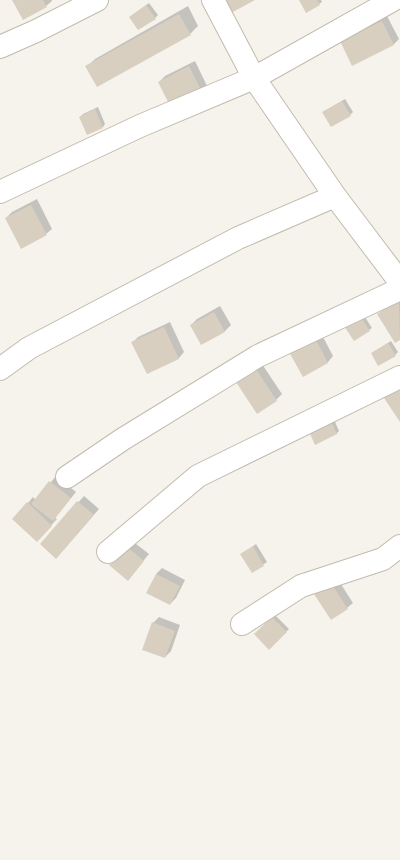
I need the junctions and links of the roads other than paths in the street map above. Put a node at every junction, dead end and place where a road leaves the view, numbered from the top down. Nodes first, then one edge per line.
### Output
1 (96, 0) edge
2 (213, 0) edge
3 (393, 0) edge
4 (0, 47) edge
5 (254, 78) junction
6 (0, 192) edge
7 (335, 196) junction
8 (400, 282) edge
9 (400, 289) edge
10 (0, 369) edge
11 (400, 377) edge
12 (67, 477) dead end
13 (400, 546) edge
14 (108, 552) dead end
15 (242, 624) dead end

1 - 4 street
2 - 5 street
3 - 5 street
5 - 6 street
5 - 7 street
7 - 8 street
7 - 10 street
9 - 12 street
11 - 14 street
13 - 15 street

